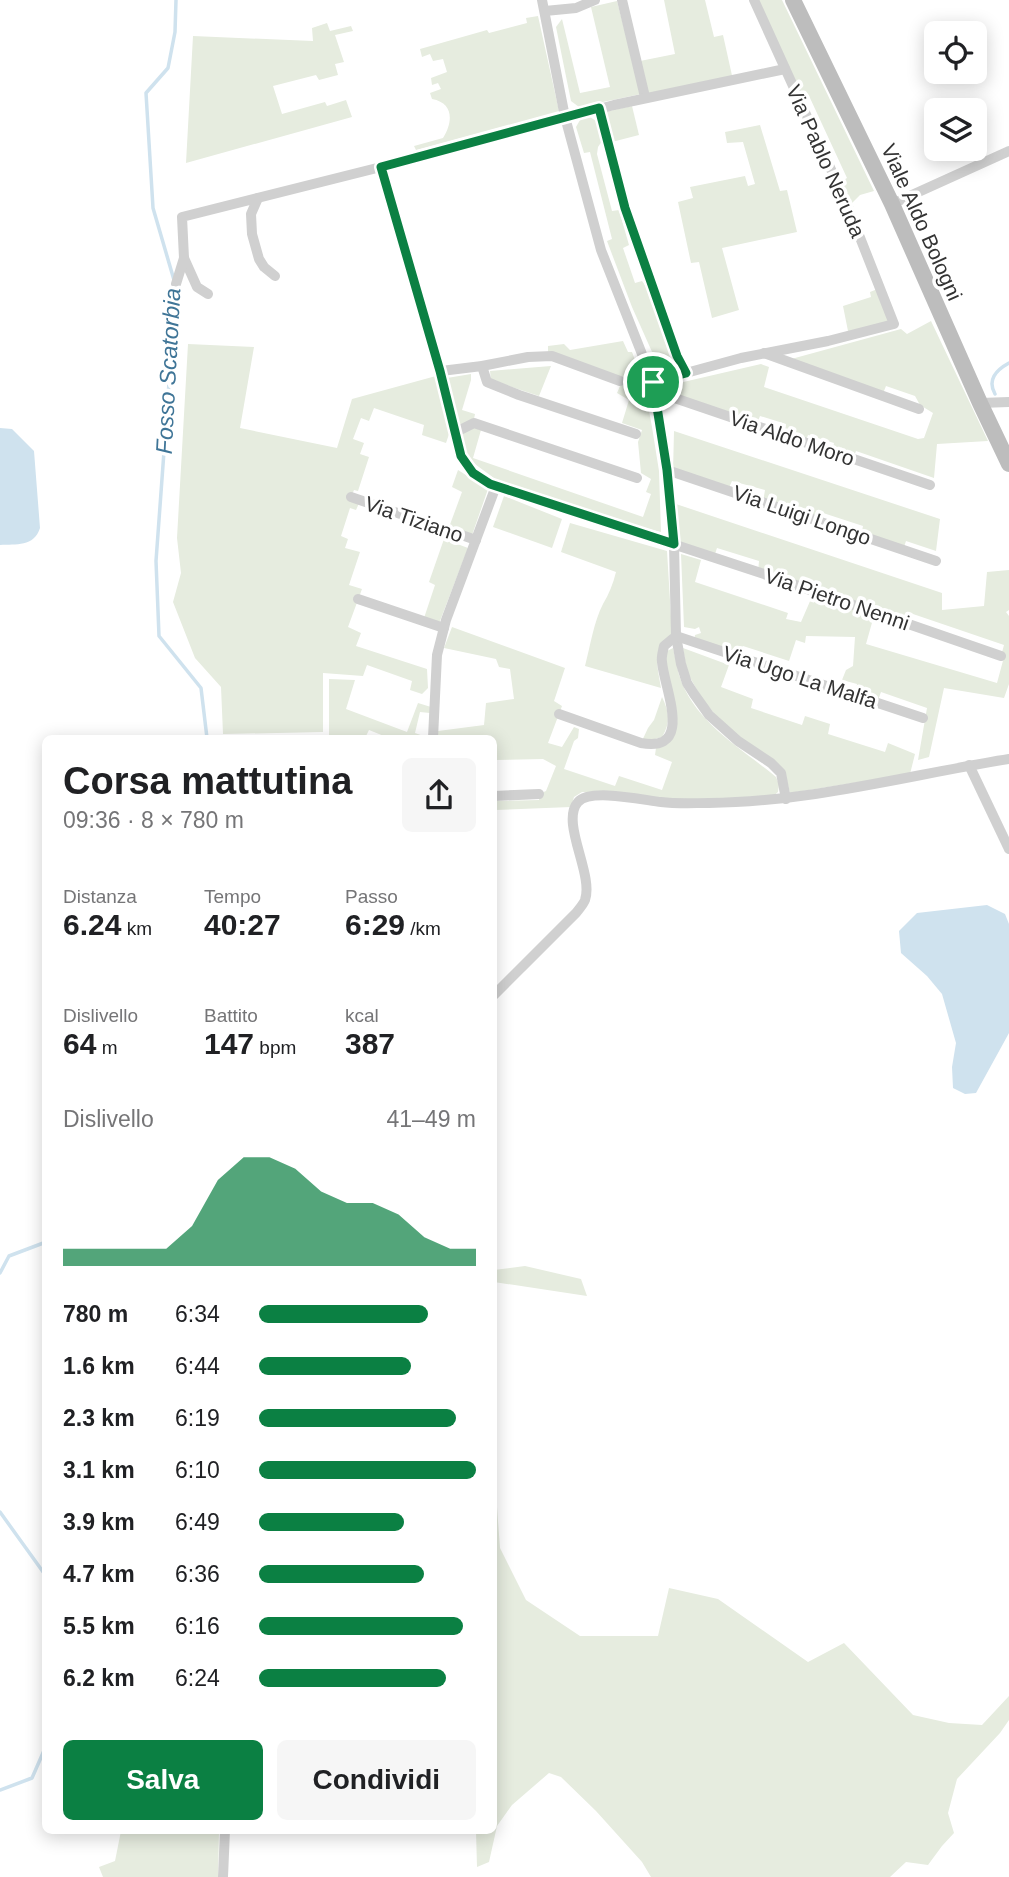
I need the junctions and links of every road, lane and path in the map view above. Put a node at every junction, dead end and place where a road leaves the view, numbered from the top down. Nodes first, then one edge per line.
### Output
1 (595, 0) edge
2 (622, 0) edge
3 (754, 0) edge
4 (793, 0) edge
5 (543, 6) edge
6 (785, 69) junction
7 (645, 97) junction
8 (599, 108) junction
9 (565, 117) junction
10 (1009, 150) edge
11 (381, 167) junction
12 (258, 198) junction
13 (892, 204) junction
14 (184, 258) junction
15 (275, 275) dead end
16 (176, 284) dead end
17 (208, 294) dead end
18 (764, 354) junction
19 (482, 366) junction
20 (440, 371) junction
21 (686, 373) junction
22 (620, 381) dead end
23 (653, 387) junction
24 (1009, 402) edge
25 (980, 403) junction
26 (919, 409) dead end
27 (456, 432) junction
28 (636, 434) dead end
29 (1009, 464) edge
30 (667, 470) junction
31 (637, 478) dead end
32 (930, 485) dead end
33 (496, 486) junction
34 (351, 497) dead end
35 (476, 540) junction
36 (674, 544) junction
37 (936, 561) dead end
38 (358, 599) dead end
39 (444, 628) junction
40 (676, 636) junction
41 (1001, 656) dead end
42 (559, 714) dead end
43 (923, 718) dead end
44 (433, 735) edge
45 (1009, 759) edge
46 (969, 765) junction
47 (538, 794) dead end
48 (497, 796) edge
49 (786, 799) junction
50 (1009, 849) edge
51 (497, 992) edge
52 (225, 1834) edge
53 (223, 1877) edge

1 - 5 street
2 - 7 street
3 - 6 street, Via Pablo Neruda
4 - 13 main road, Viale Aldo Bologni
5 - 9 street
6 - 7 street
6 - 18 street, Via Pablo Neruda
7 - 8 street
8 - 9 street
8 - 21 street
9 - 11 street
9 - 23 street
10 - 13 street
11 - 12 street
11 - 20 street, Via Pietro Nenni
12 - 14 street
12 - 15 street
13 - 25 main road, Viale Aldo Bologni
14 - 16 street
14 - 17 street
18 - 21 street
18 - 26 street
19 - 20 street
19 - 22 street
19 - 28 street
20 - 27 street, Via Pietro Nenni
21 - 23 street
23 - 30 street
23 - 32 street, Via Aldo Moro
24 - 25 street
25 - 29 main road, Viale Aldo Bologni
27 - 31 street
27 - 33 street, Via Pietro Nenni
30 - 36 street
30 - 37 street, Via Luigi Longo
33 - 35 street
33 - 36 street, Via Pietro Nenni
34 - 35 street, Via Tiziano
35 - 39 street
36 - 40 street
36 - 41 street, Via Pietro Nenni
38 - 39 street
39 - 44 street
40 - 42 street
40 - 43 street, Via Ugo La Malfa
40 - 49 street
45 - 46 street
46 - 49 street
46 - 50 street
47 - 48 street
49 - 51 street
52 - 53 street

